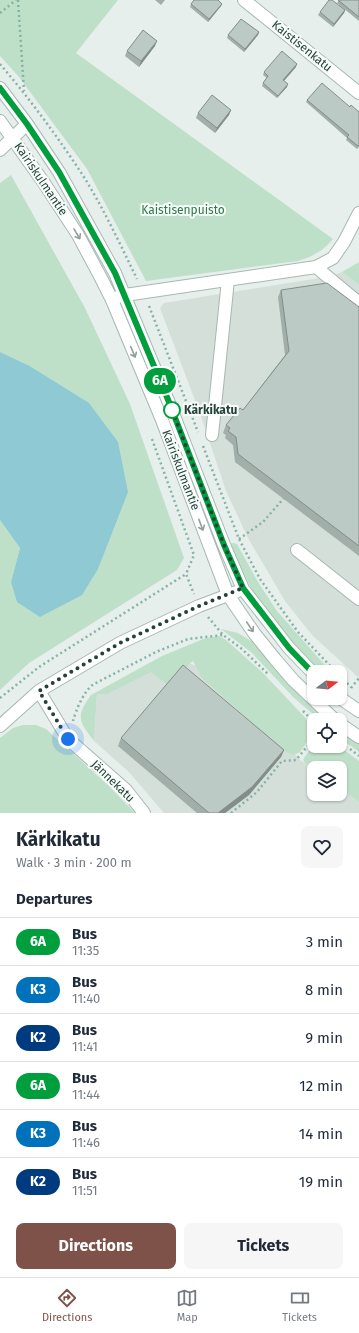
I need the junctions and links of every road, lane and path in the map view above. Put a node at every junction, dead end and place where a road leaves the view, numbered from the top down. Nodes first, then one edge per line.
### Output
1 (17, 0) edge
2 (244, 0) edge
3 (0, 14) edge
4 (0, 88) edge
5 (24, 93) dead end
6 (359, 93) edge
7 (0, 121) edge
8 (27, 124) junction
9 (12, 138) junction
10 (0, 150) edge
11 (359, 213) edge
12 (316, 267) junction
13 (228, 280) junction
14 (125, 295) junction
15 (112, 300) junction
16 (359, 303) edge
17 (151, 435) dead end
18 (212, 435) dead end
19 (284, 498) edge
20 (263, 522) dead end
21 (296, 550) dead end
22 (186, 574) junction
23 (243, 588) junction
24 (228, 595) junction
25 (359, 599) edge
26 (199, 606) junction
27 (223, 635) junction
28 (307, 667) edge
29 (271, 678) dead end
30 (359, 678) edge
31 (347, 684) edge
32 (351, 688) junction
33 (355, 690) dead end
34 (39, 691) junction
35 (0, 698) edge
36 (347, 703) edge
37 (301, 709) dead end
38 (359, 712) edge
39 (328, 713) edge
40 (307, 715) edge
41 (0, 726) edge
42 (347, 729) edge
43 (359, 738) edge
44 (68, 739) junction
45 (307, 747) edge
46 (144, 813) edge
47 (231, 813) edge

1 - 3 path
1 - 5 path
2 - 6 street, Kaistisenkatu
4 - 8 street, Kairiskulmantie
7 - 9 street, Kairiskulmantie
8 - 9 street
8 - 14 street, Kairiskulmantie
9 - 10 street
9 -> 15 street, Kairiskulmantie
11 - 12 street
12 - 13 street
12 - 16 street
13 - 14 street
13 - 18 street
14 - 15 street
14 - 23 street, Kairiskulmantie
15 -> 24 street, Kairiskulmantie
17 - 22 path
19 - 20 path
21 - 25 street
22 - 26 path
22 - 35 path
23 - 24 street
23 - 28 street, Kairiskulmantie
24 - 26 street
24 -> 39 street, Kairiskulmantie
26 - 27 path
26 - 34 street
27 - 29 path
27 - 44 path
30 - 32 path
31 - 32 path
32 - 33 path
34 - 41 street
34 - 44 street, Jännekatu
36 - 38 street
37 - 40 path
42 - 43 street
44 - 46 street, Jännekatu
45 - 47 path

